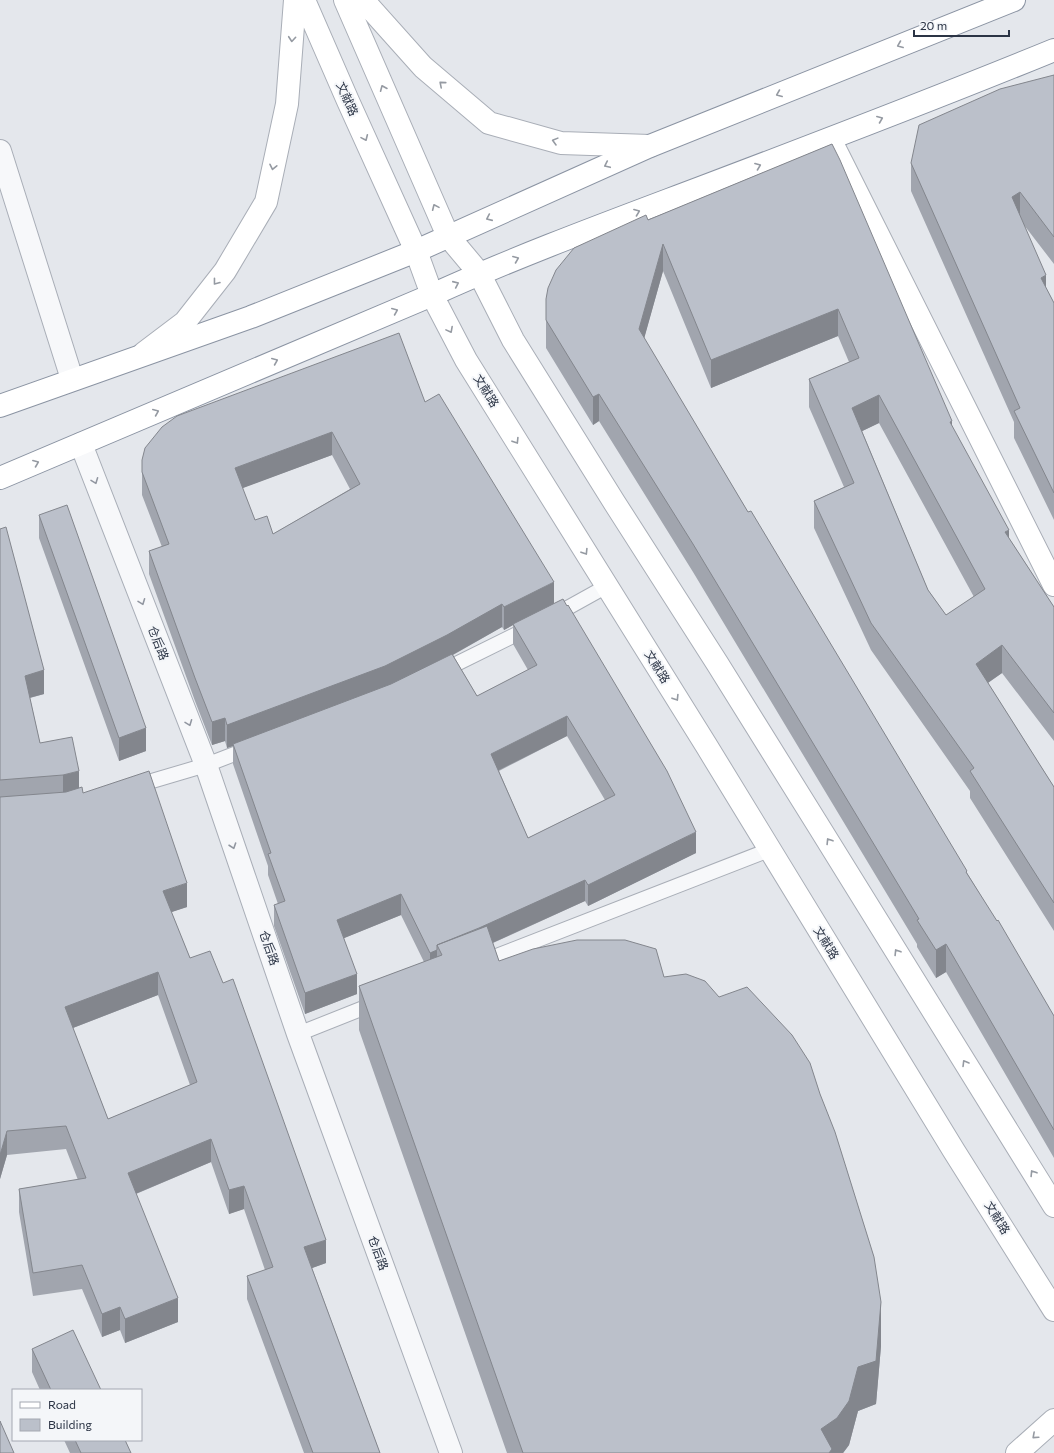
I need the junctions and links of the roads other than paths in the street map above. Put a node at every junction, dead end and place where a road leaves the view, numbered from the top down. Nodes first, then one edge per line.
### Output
1 (295, 0) edge
2 (304, 0) edge
3 (345, 0) edge
4 (363, 0) edge
5 (1014, 0) edge
6 (1054, 50) edge
7 (830, 139) junction
8 (650, 146) junction
9 (0, 151) edge
10 (448, 236) junction
11 (416, 250) junction
12 (479, 273) junction
13 (432, 295) junction
14 (140, 356) junction
15 (72, 379) junction
16 (0, 406) edge
17 (81, 444) junction
18 (0, 478) edge
19 (1054, 585) edge
20 (606, 586) junction
21 (431, 676) edge
22 (264, 743) edge
23 (206, 764) junction
24 (124, 789) edge
25 (769, 850) junction
26 (467, 968) edge
27 (386, 999) edge
28 (298, 1034) junction
29 (1054, 1206) edge
30 (1054, 1310) edge
31 (1054, 1420) edge
32 (451, 1453) edge
33 (1017, 1453) edge

1 -> 14 main road
2 -> 11 main road, 文献路
10 -> 3 main road
8 -> 4 main road
5 -> 8 main road
7 -> 6 main road
12 -> 7 main road
7 - 19 main road
8 -> 10 main road
9 - 15 street
10 - 11 main road
10 - 12 main road
11 - 13 main road, 文献路
11 - 14 main road
13 -> 12 main road
29 -> 12 main road
17 -> 13 main road
13 -> 20 main road, 文献路
14 - 15 main road
15 - 16 main road
18 -> 17 main road
17 -> 23 street, 仓后路
20 - 21 lane
20 -> 25 main road, 文献路
22 - 23 lane
23 - 24 lane
23 -> 28 street, 仓后路
25 - 26 lane
25 - 30 main road, 文献路
27 - 28 lane
28 - 32 street, 仓后路
31 -> 33 main road

